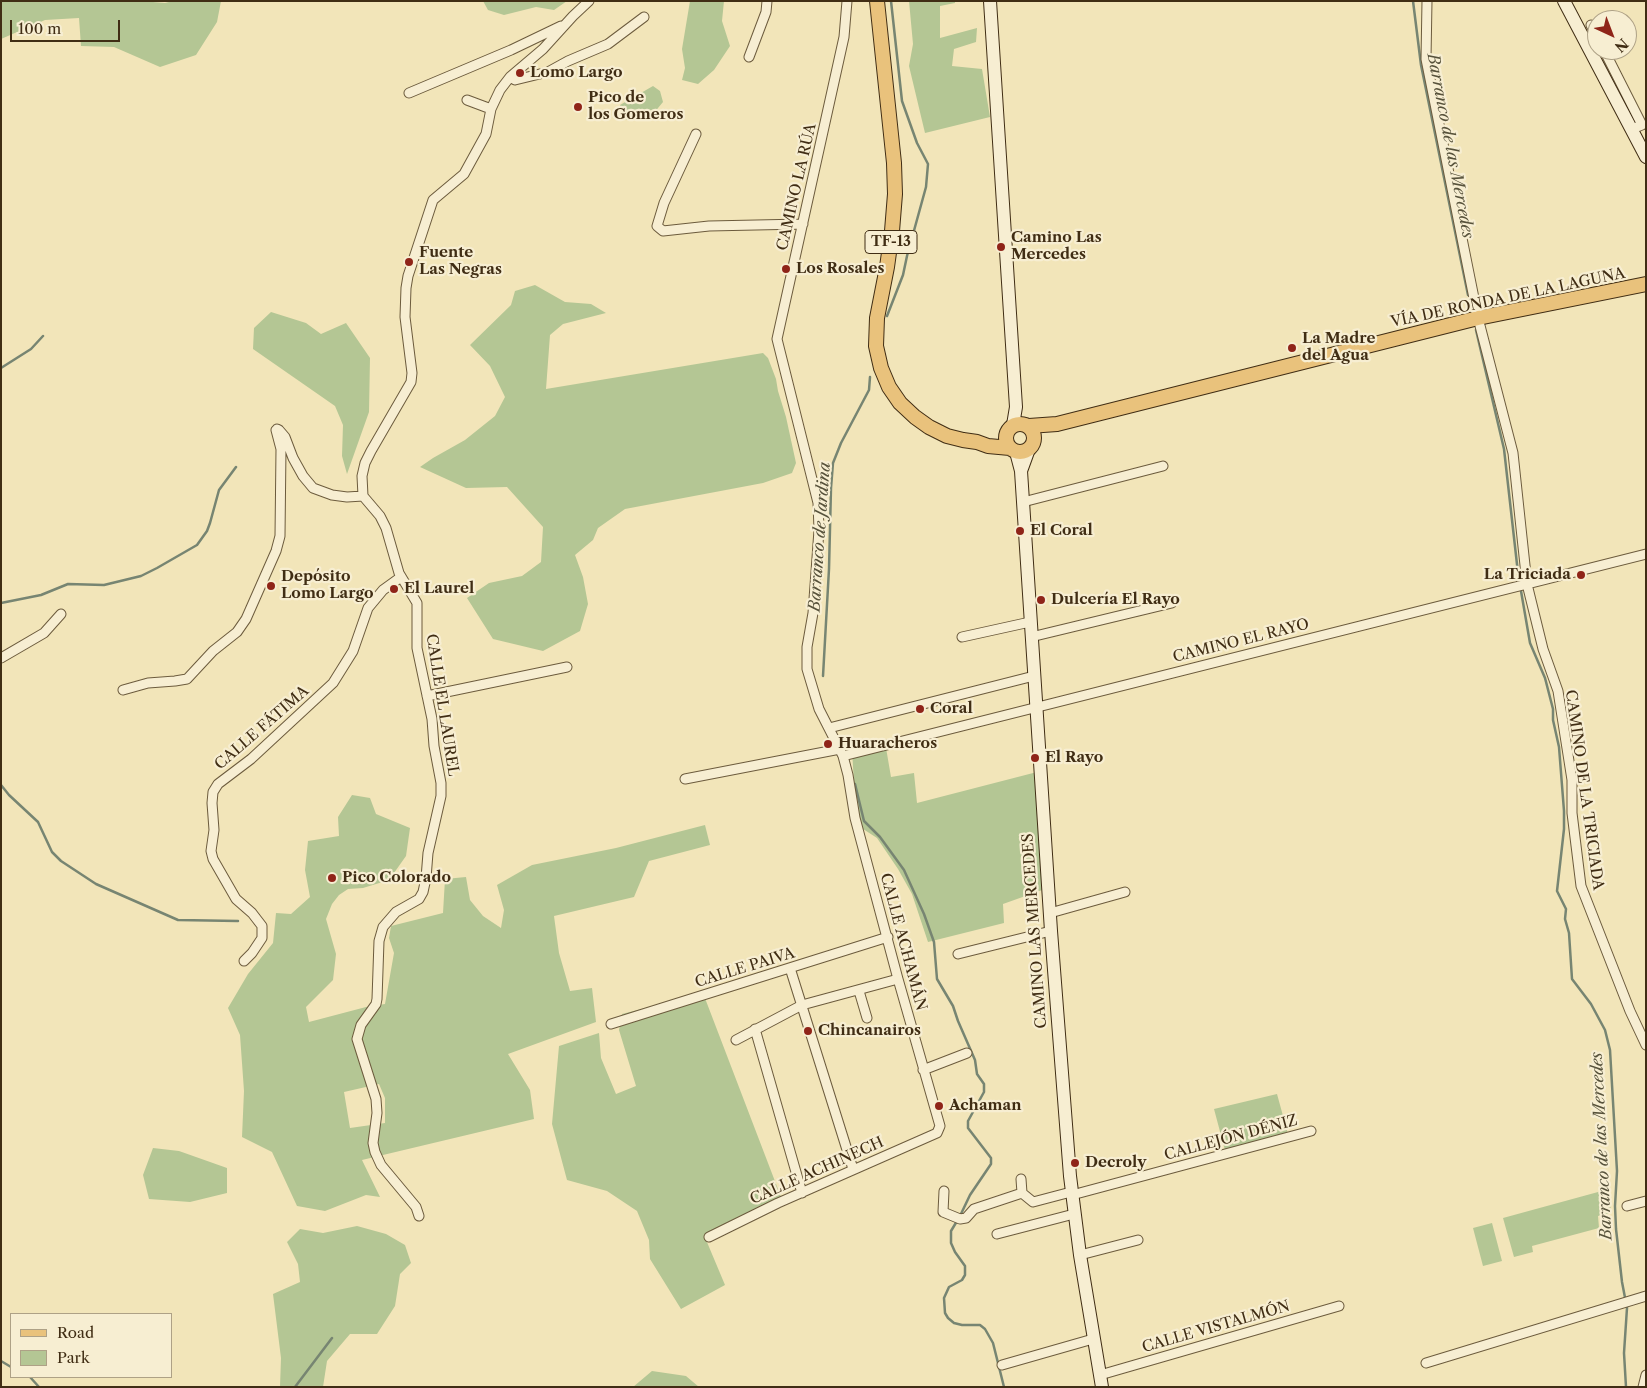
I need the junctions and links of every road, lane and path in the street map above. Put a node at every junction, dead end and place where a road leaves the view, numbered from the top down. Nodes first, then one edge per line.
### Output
1 (589, 1) edge
2 (767, 1) edge
3 (847, 1) edge
4 (877, 1) edge
5 (990, 1) edge
6 (1427, 1) edge
7 (1564, 1) edge
8 (644, 17) dead end
9 (566, 24) junction
10 (749, 57) dead end
11 (1609, 60) edge
12 (510, 77) junction
13 (409, 93) dead end
14 (467, 100) dead end
15 (491, 109) junction
16 (1632, 129) junction
17 (696, 134) dead end
18 (1646, 157) edge
19 (802, 224) junction
20 (1646, 284) edge
21 (1478, 318) junction
22 (1057, 424) junction
23 (1019, 426) junction
24 (977, 442) junction
25 (1022, 448) junction
26 (1163, 466) dead end
27 (363, 496) junction
28 (1023, 502) junction
29 (1646, 554) edge
30 (401, 577) junction
31 (1527, 584) junction
32 (1172, 603) dead end
33 (61, 614) dead end
34 (1030, 622) junction
35 (962, 637) dead end
36 (1032, 638) junction
37 (1, 658) edge
38 (567, 667) dead end
39 (1034, 676) junction
40 (123, 690) dead end
41 (428, 696) junction
42 (1036, 708) junction
43 (829, 728) junction
44 (842, 752) junction
45 (685, 779) dead end
46 (1125, 892) dead end
47 (1050, 913) junction
48 (1051, 930) junction
49 (888, 937) junction
50 (958, 954) dead end
51 (244, 961) dead end
52 (790, 968) junction
53 (898, 979) junction
54 (859, 990) junction
55 (802, 1005) junction
56 (867, 1018) dead end
57 (611, 1024) dead end
58 (755, 1029) junction
59 (736, 1040) dead end
60 (1646, 1045) edge
61 (967, 1053) dead end
62 (923, 1070) junction
63 (1311, 1130) dead end
64 (937, 1133) joint
65 (853, 1170) junction
66 (1021, 1179) dead end
67 (944, 1191) dead end
68 (802, 1193) junction
69 (1022, 1193) junction
70 (1072, 1194) junction
71 (1646, 1201) edge
72 (1627, 1206) dead end
73 (1074, 1214) junction
74 (419, 1216) dead end
75 (997, 1234) dead end
76 (709, 1236) dead end
77 (1138, 1240) dead end
78 (1080, 1255) junction
79 (1646, 1296) edge
80 (1339, 1306) dead end
81 (1093, 1339) junction
82 (1426, 1363) dead end
83 (1002, 1365) dead end
84 (1646, 1375) edge
85 (1101, 1381) edge
86 (1643, 1387) edge

1 - 9 street
2 - 10 street
3 - 19 street, CAMINO LA RÚA
4 - 24 main road, TF-13
5 - 23 main road
6 - 21 street, CAMINO DE LA TRICIADA
7 - 16 main road
8 - 12 street
9 - 12 street
9 - 13 street
11 - 16 street
12 - 15 street
14 - 15 street
15 - 27 street
16 - 18 main road
17 - 19 street
19 - 43 street, CAMINO LA RÚA
20 - 21 main road, VÍA DE RONDA DE LA LAGUNA
21 - 22 main road, VÍA DE RONDA DE LA LAGUNA
21 - 31 street, CAMINO DE LA TRICIADA
22 - 23 main road, VÍA DE RONDA DE LA LAGUNA
22 - 25 main road, VÍA DE RONDA DE LA LAGUNA
23 - 24 main road, VÍA DE RONDA DE LA LAGUNA
23 - 25 main road
23 - 25 main road
24 - 25 main road, TF-13
25 - 28 main road, CAMINO LAS MERCEDES
26 - 28 street
27 - 30 street, CALLE EL LAUREL
27 - 40 street
28 - 34 main road, CAMINO LAS MERCEDES
29 - 31 street, CAMINO EL RAYO
30 - 41 street, CALLE EL LAUREL
30 - 51 street, CALLE FÁTIMA
31 - 42 street, CAMINO EL RAYO
31 - 60 street, CAMINO DE LA TRICIADA
32 - 36 street
33 - 37 street
34 - 35 street
34 - 36 main road, CAMINO LAS MERCEDES
36 - 39 main road, CAMINO LAS MERCEDES
38 - 41 street
39 - 42 main road, CAMINO LAS MERCEDES
39 - 43 street
41 - 74 street, CALLE EL LAUREL
42 - 44 street, CAMINO EL RAYO
42 - 47 main road, CAMINO LAS MERCEDES
43 - 44 street, CAMINO LA RÚA
44 - 45 street, CAMINO EL RAYO
44 - 49 street, CALLE ACHAMÁN
46 - 47 street
47 - 48 main road, CAMINO LAS MERCEDES
48 - 50 street
48 - 70 main road, CAMINO LAS MERCEDES
49 - 52 street, CALLE PAIVA
49 - 53 street, CALLE ACHAMÁN
52 - 55 street
52 - 57 street, CALLE PAIVA
53 - 54 street
53 - 62 street, CALLE ACHAMÁN
54 - 55 street
54 - 56 street
55 - 58 street
55 - 65 street
58 - 59 street
58 - 68 street
61 - 62 street
62 - 64 street, CALLE ACHAMÁN
63 - 70 street, CALLEJÓN DÉNIZ
64 - 65 street, CALLE ACHINECH
65 - 68 street, CALLE ACHINECH
66 - 69 street
67 - 69 street
68 - 76 street, CALLE ACHINECH
69 - 70 street, CALLEJÓN DÉNIZ
70 - 73 main road, CAMINO LAS MERCEDES
71 - 72 street
73 - 75 street
73 - 78 main road, CAMINO LAS MERCEDES
77 - 78 street
78 - 81 main road, CAMINO LAS MERCEDES
79 - 82 street
80 - 85 street, CALLE VISTALMÓN
81 - 83 street
81 - 85 main road, CAMINO LAS MERCEDES
84 - 86 street

